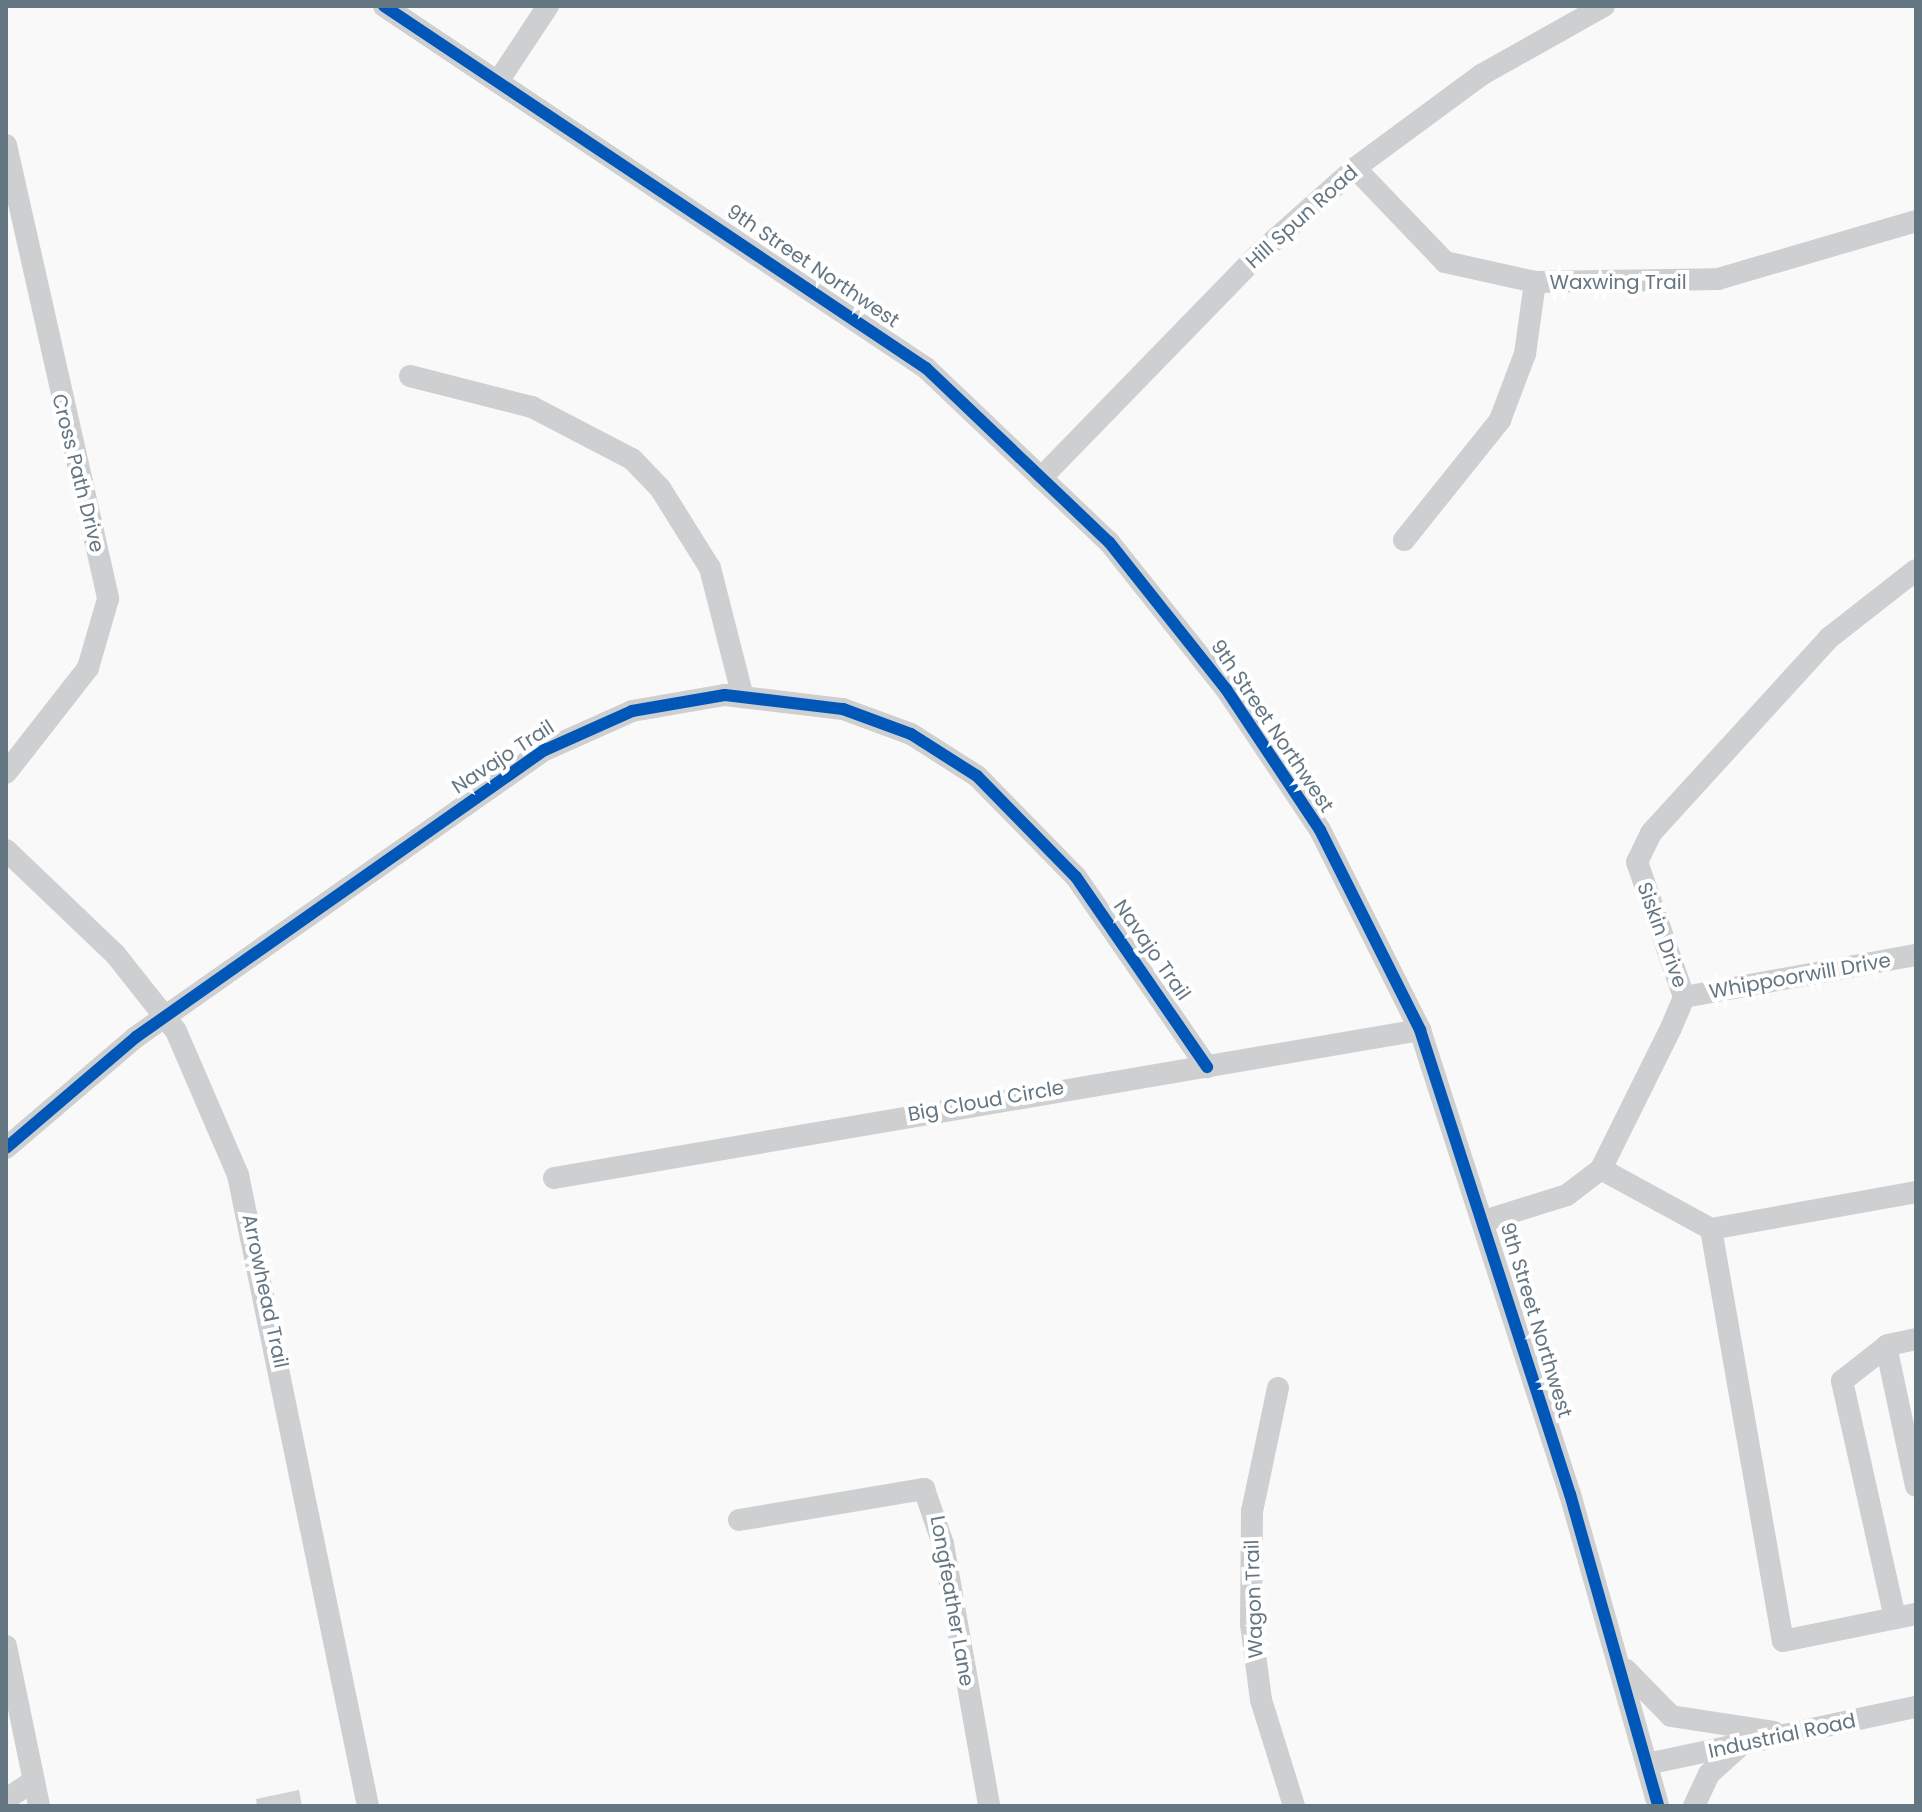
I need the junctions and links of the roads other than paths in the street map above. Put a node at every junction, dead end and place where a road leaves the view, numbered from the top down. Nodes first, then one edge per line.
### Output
1 (384, 6) edge
2 (548, 6) edge
3 (1604, 6) edge
4 (499, 80) junction
5 (6, 145) edge
6 (1355, 168) junction
7 (1916, 221) edge
8 (1535, 282) junction
9 (410, 376) dead end
10 (1041, 478) junction
11 (1404, 540) dead end
12 (1916, 570) edge
13 (742, 694) junction
14 (6, 773) edge
15 (6, 850) edge
16 (1916, 955) edge
17 (1684, 997) junction
18 (164, 1017) junction
19 (1420, 1030) junction
20 (1207, 1067) junction
21 (6, 1148) edge
22 (1601, 1169) junction
23 (554, 1178) dead end
24 (1916, 1192) edge
25 (1484, 1221) junction
26 (1711, 1229) junction
27 (1916, 1339) edge
28 (1886, 1346) junction
29 (1278, 1388) dead end
30 (1916, 1486) edge
31 (739, 1520) dead end
32 (1906, 1616) edge
33 (6, 1646) edge
34 (1618, 1660) junction
35 (1916, 1707) edge
36 (1787, 1735) junction
37 (1742, 1745) junction
38 (1647, 1764) junction
39 (34, 1781) junction
40 (6, 1799) edge
41 (39, 1806) edge
42 (368, 1806) edge
43 (989, 1806) edge
44 (1294, 1806) edge
45 (1658, 1806) edge
46 (1694, 1806) edge

1 - 4 street, 9th Street Northwest
2 - 4 street
3 - 6 street, Hill Spun Road
4 - 10 street, 9th Street Northwest
5 - 14 street, Cross Path Drive
6 - 8 street, Waxwing Trail
6 - 10 street, Hill Spun Road
7 - 8 street, Waxwing Trail
8 - 11 street
9 - 13 street
10 - 19 street, 9th Street Northwest
12 - 17 street, Siskin Drive
13 - 18 street, Navajo Trail
13 - 20 street, Navajo Trail
15 - 18 street, Arrowhead Trail
16 - 17 street, Whippoorwill Drive
17 - 22 street, Siskin Drive
18 - 21 street, Navajo Trail
18 - 42 street, Arrowhead Trail
19 - 20 street, Big Cloud Circle
19 - 25 street, 9th Street Northwest
20 - 23 street, Big Cloud Circle
22 - 25 street, Siskin Drive
22 - 26 street
24 - 26 street
25 - 34 street, 9th Street Northwest
26 - 32 street
27 - 28 street
28 - 30 street
28 - 32 street
29 - 44 street, Wagon Trail
31 - 43 street, Longfeather Lane
33 - 39 street
34 - 36 street
34 - 38 street, 9th Street Northwest
35 - 36 street, Industrial Road
36 - 37 street, Industrial Road
37 - 38 street, Industrial Road
37 - 46 street
38 - 45 street, 9th Street Northwest
39 - 40 street
39 - 41 street

